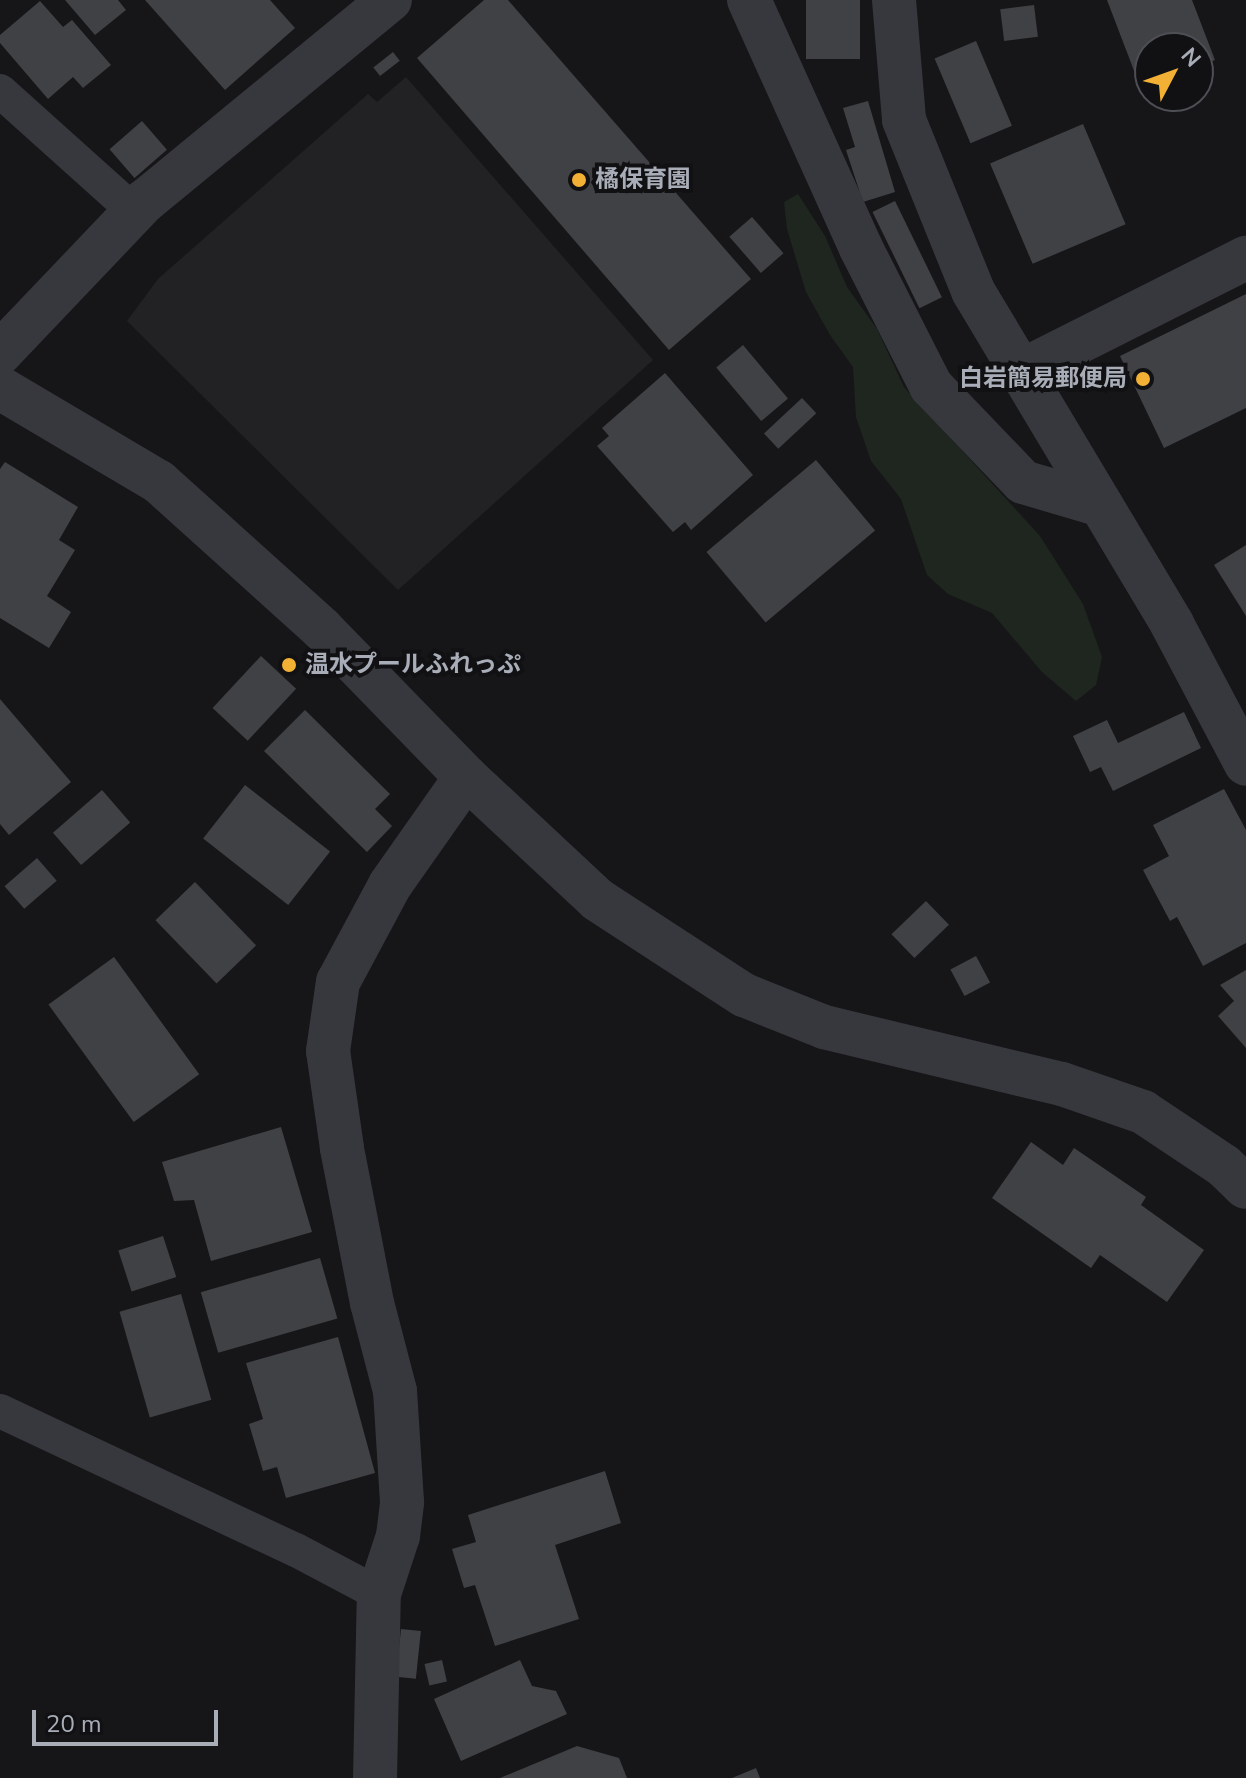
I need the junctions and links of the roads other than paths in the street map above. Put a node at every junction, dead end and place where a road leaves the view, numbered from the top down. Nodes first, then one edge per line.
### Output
1 (390, 0) edge
2 (749, 0) edge
3 (894, 0) edge
4 (0, 91) edge
5 (135, 212) junction
6 (1246, 258) edge
7 (0, 353) edge
8 (1021, 371) junction
9 (0, 388) edge
10 (1101, 505) junction
11 (1246, 764) edge
12 (466, 777) junction
13 (1246, 1187) edge
14 (1, 1413) edge
15 (379, 1594) junction
16 (375, 1778) edge

1 - 5 street
2 - 10 street
3 - 8 street
4 - 5 lane
5 - 7 street
6 - 8 street
8 - 10 street
9 - 12 street
10 - 11 street
12 - 13 street
12 - 15 street
14 - 15 lane
15 - 16 street

